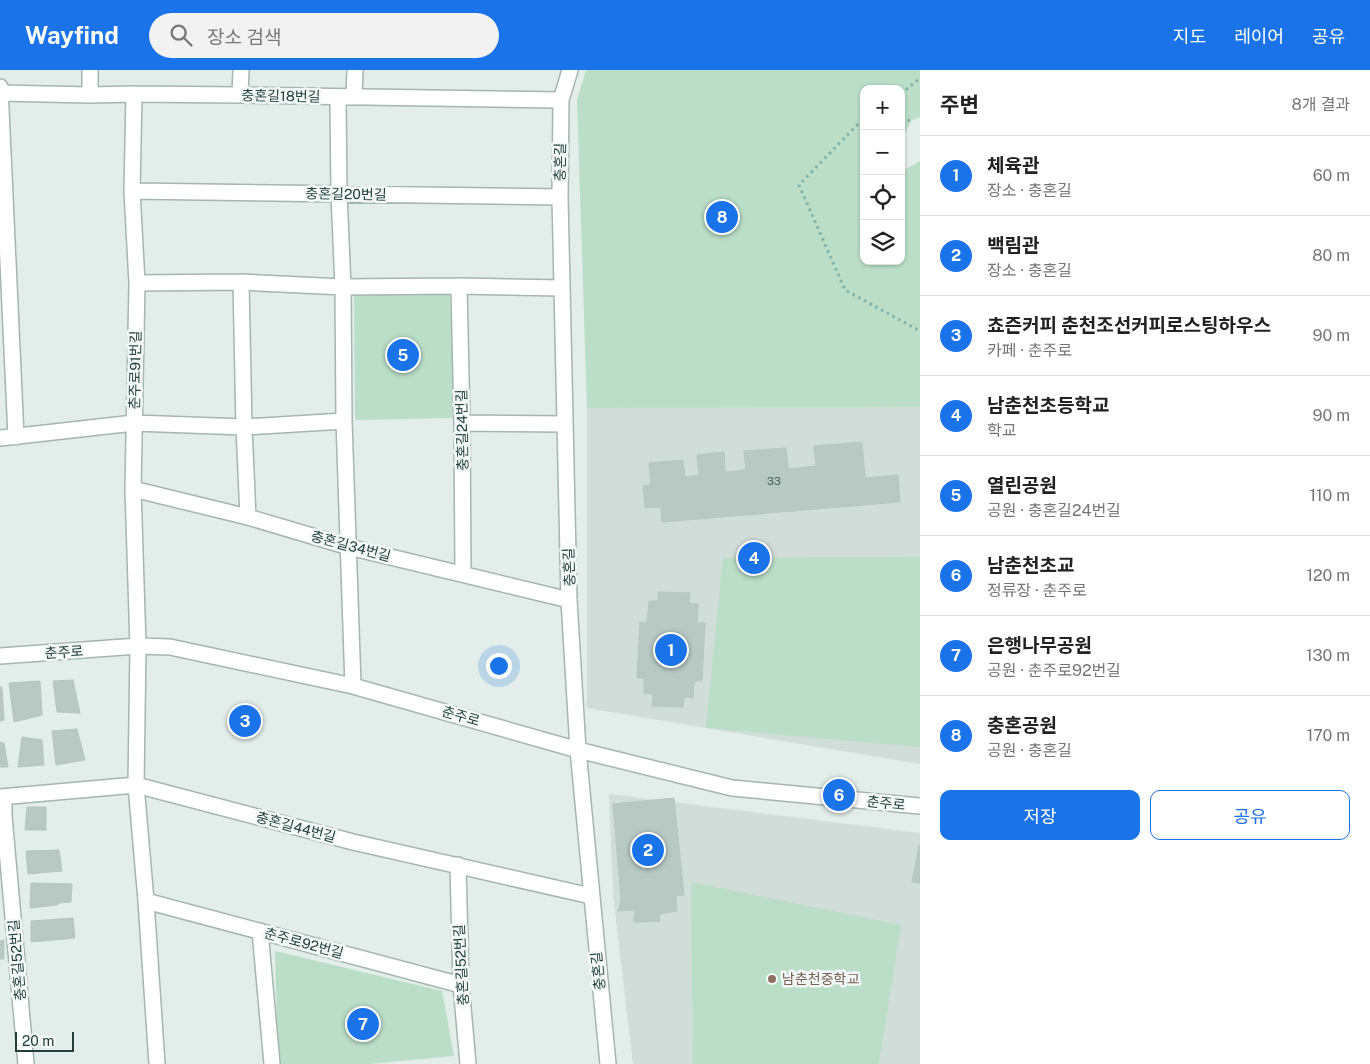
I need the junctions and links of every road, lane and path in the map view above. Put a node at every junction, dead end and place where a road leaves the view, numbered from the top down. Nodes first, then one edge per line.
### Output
1 (90, 70) edge
2 (240, 70) edge
3 (354, 70) edge
4 (570, 70) edge
5 (920, 78) edge
6 (0, 87) edge
7 (905, 91) edge
8 (0, 93) edge
9 (134, 94) junction
10 (90, 95) junction
11 (240, 95) junction
12 (338, 97) junction
13 (354, 97) junction
14 (561, 100) junction
15 (912, 120) dead end
16 (905, 121) edge
17 (860, 124) edge
18 (132, 191) junction
19 (339, 194) junction
20 (560, 197) junction
21 (241, 282) junction
22 (137, 283) junction
23 (459, 286) junction
24 (343, 287) junction
25 (561, 288) junction
26 (920, 331) edge
27 (344, 421) junction
28 (462, 422) junction
29 (134, 423) junction
30 (565, 424) junction
31 (244, 426) junction
32 (16, 437) junction
33 (0, 438) edge
34 (133, 489) junction
35 (248, 517) junction
36 (349, 547) junction
37 (463, 574) junction
38 (570, 600) junction
39 (138, 646) junction
40 (0, 656) edge
41 (353, 686) junction
42 (578, 750) junction
43 (136, 785) junction
44 (2, 797) edge
45 (920, 806) edge
46 (458, 865) junction
47 (591, 896) junction
48 (146, 901) junction
49 (260, 931) junction
50 (461, 984) junction
51 (26, 1064) edge
52 (157, 1064) edge
53 (272, 1064) edge
54 (468, 1064) edge
55 (608, 1064) edge

1 - 10 street
2 - 11 street
3 - 13 street
4 - 14 street, 충혼길
5 - 7 path
6 - 8 street
8 - 10 street, 충혼길18번길
8 - 32 street
9 - 10 street, 충혼길18번길
9 - 11 street, 충혼길18번길
9 - 18 street, 춘주로91번길
11 - 12 street, 충혼길18번길
12 - 13 street, 충혼길18번길
12 - 19 street
13 - 14 street, 충혼길18번길
14 - 20 street, 충혼길
15 - 16 path
17 - 26 path
18 - 19 street, 충혼길20번길
18 - 22 street, 춘주로91번길
19 - 20 street, 충혼길20번길
19 - 24 street
20 - 25 street, 충혼길
21 - 22 street
21 - 24 street
21 - 31 street
22 - 29 street, 춘주로91번길
23 - 24 street
23 - 25 street
23 - 28 street, 충혼길24번길
24 - 27 street
25 - 30 street, 충혼길
27 - 31 street
27 - 36 street
28 - 30 street
28 - 37 street, 충혼길24번길
29 - 31 street
29 - 32 street
29 - 34 street, 춘주로91번길
30 - 38 street, 충혼길
31 - 35 street
32 - 33 street
34 - 35 street, 충혼길34번길
34 - 39 street, 춘주로91번길
35 - 36 street, 충혼길34번길
36 - 37 street, 충혼길34번길
36 - 41 street
37 - 38 street, 충혼길34번길
38 - 42 street, 충혼길
39 - 40 street, 춘주로
39 - 41 street, 춘주로
39 - 43 street
41 - 42 street, 춘주로
42 - 45 street, 춘주로
42 - 47 street, 충혼길
43 - 44 street, 충혼길44번길
43 - 46 street, 충혼길44번길
43 - 48 street
44 - 51 street, 충혼길52번길
46 - 47 street, 충혼길44번길
46 - 50 street, 충혼길52번길
47 - 55 street, 충혼길
48 - 49 street, 춘주로92번길
48 - 52 street
49 - 50 street, 춘주로92번길
49 - 53 street
50 - 54 street, 충혼길52번길

